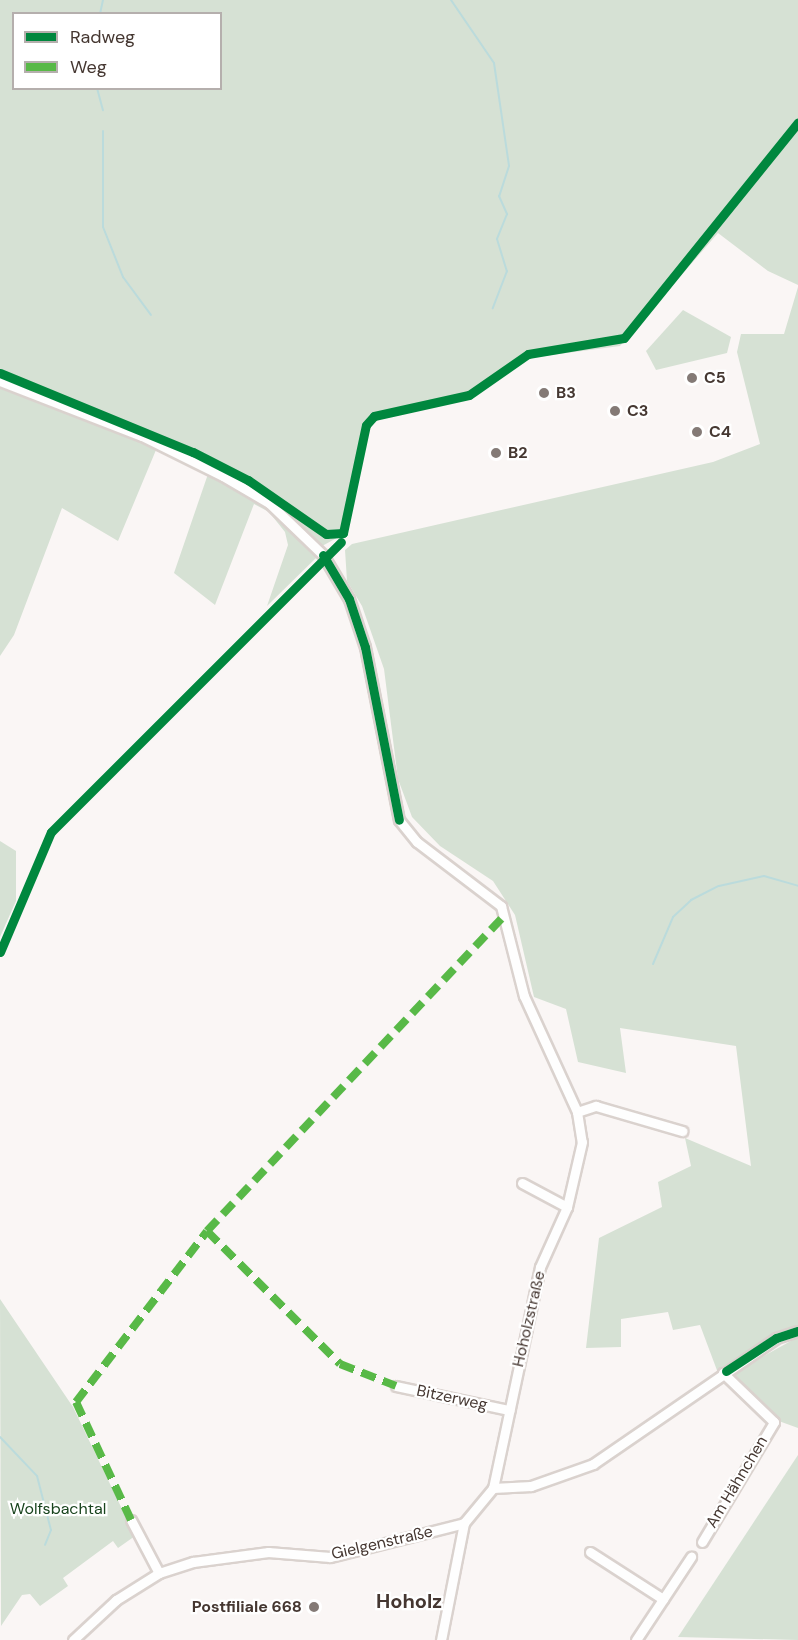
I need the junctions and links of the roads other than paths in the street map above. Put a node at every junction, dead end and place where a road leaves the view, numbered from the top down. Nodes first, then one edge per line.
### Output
1 (0, 381) edge
2 (577, 1112) junction
3 (682, 1131) dead end
4 (522, 1183) dead end
5 (567, 1207) junction
6 (798, 1331) edge
7 (725, 1372) junction
8 (396, 1386) dead end
9 (509, 1410) junction
10 (493, 1488) junction
11 (131, 1520) dead end
12 (464, 1523) junction
13 (702, 1542) dead end
14 (590, 1552) dead end
15 (691, 1557) dead end
16 (159, 1573) junction
17 (663, 1599) junction
18 (73, 1640) edge
19 (441, 1640) edge
20 (636, 1640) edge

1 - 2 street, Hoholzstraße
2 - 3 street
2 - 5 street, Hoholzstraße
4 - 5 street
5 - 9 street, Hoholzstraße
6 - 7 street
7 - 10 street
7 - 13 street, Am Hähnchen
8 - 9 street, Bitzerweg
9 - 10 street, Hoholzstraße
10 - 12 street, Hoholzstraße
11 - 16 street
12 - 16 street, Gielgenstraße
12 - 19 street, Hoholzstraße
14 - 17 street
15 - 17 street
16 - 18 street, Gielgenstraße
17 - 20 street

